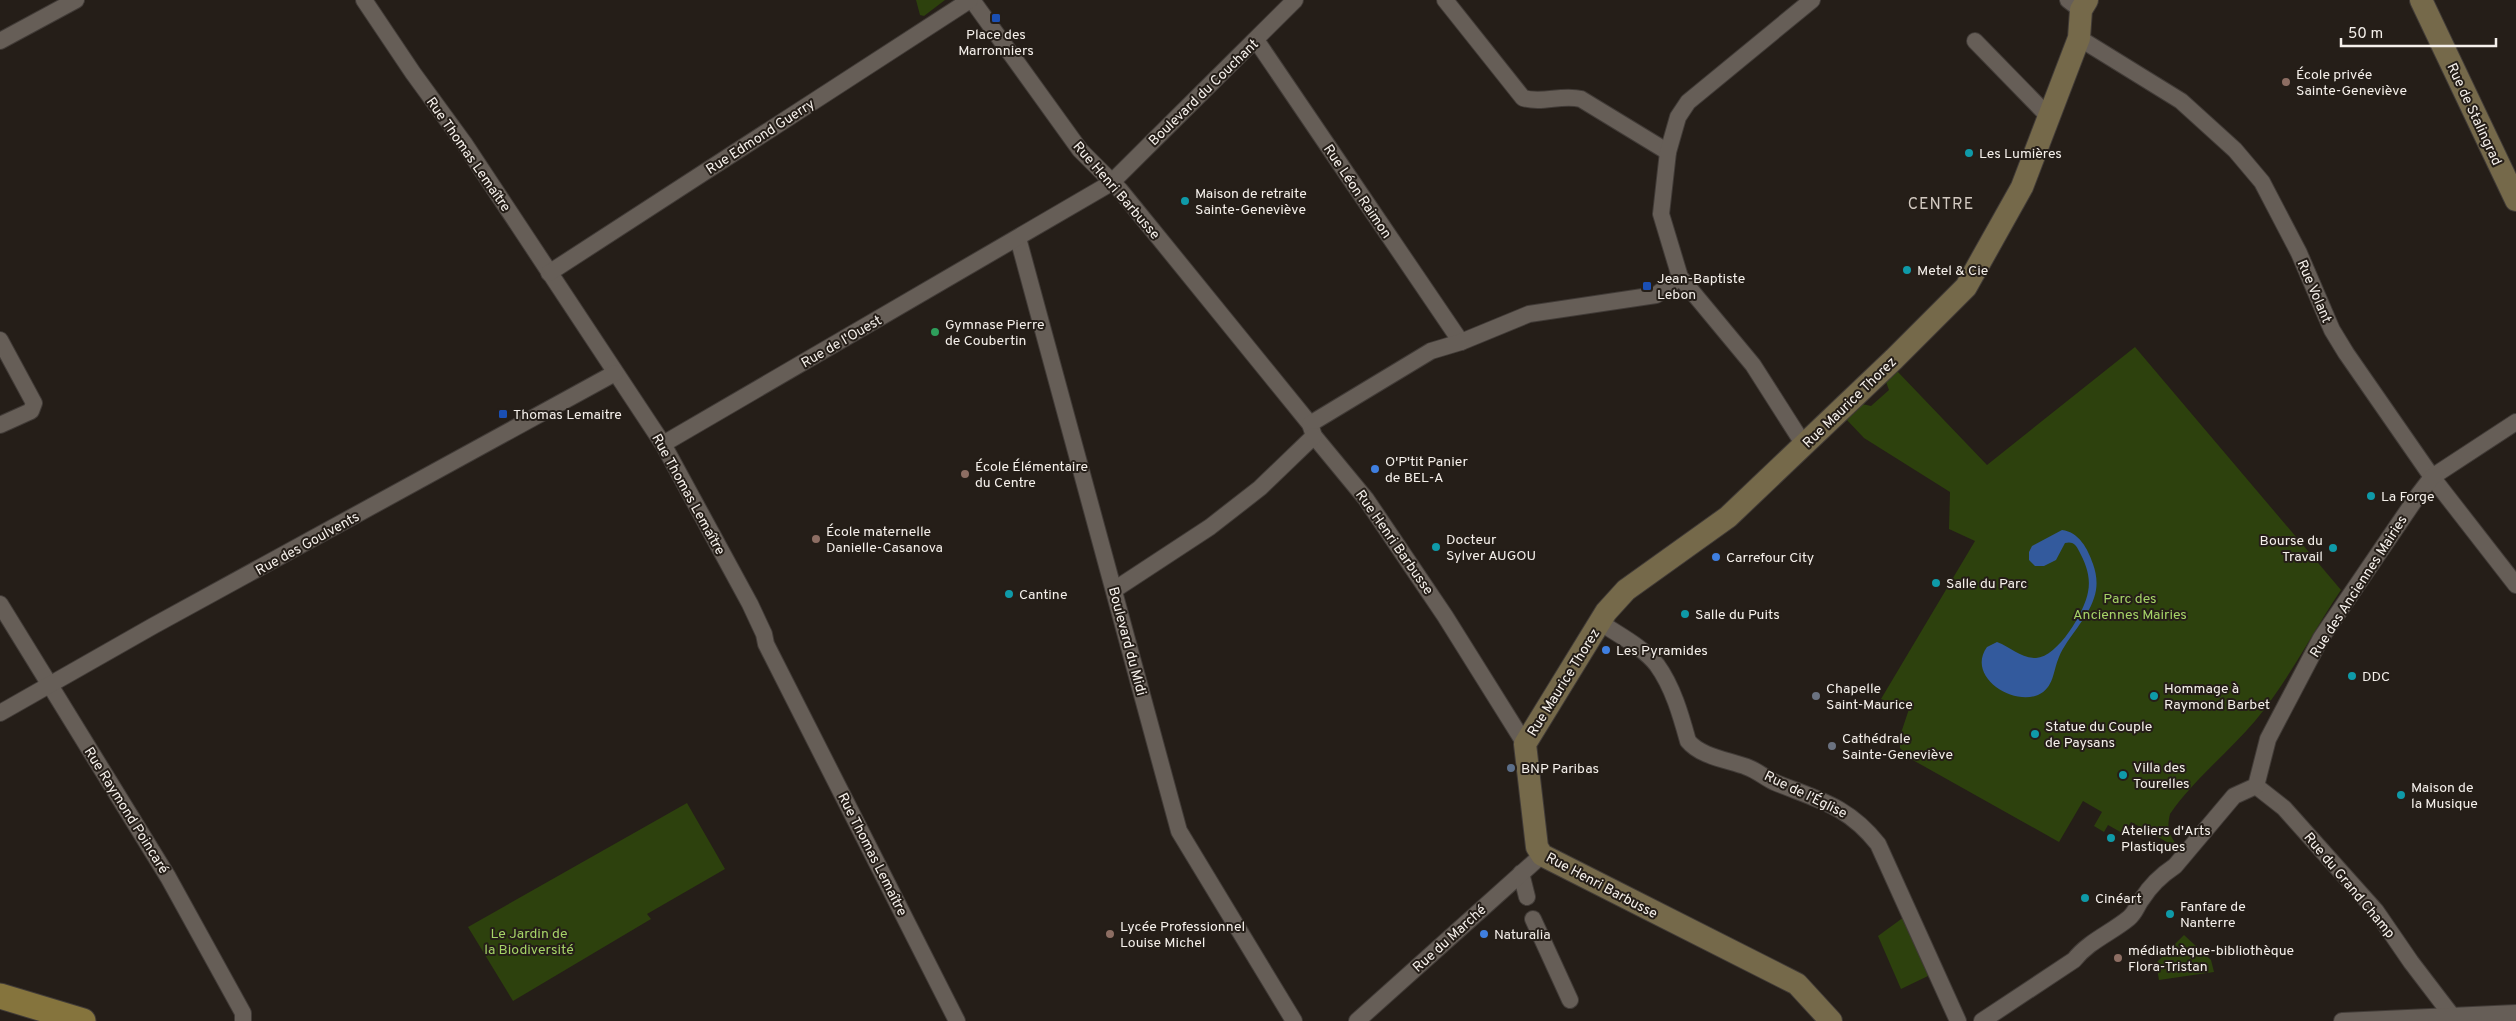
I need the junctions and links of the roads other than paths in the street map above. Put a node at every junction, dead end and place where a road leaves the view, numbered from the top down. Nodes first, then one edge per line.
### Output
1 (76, 0) edge
2 (364, 0) edge
3 (971, 0) edge
4 (1295, 0) edge
5 (1444, 0) edge
6 (1812, 0) edge
7 (2421, 0) edge
8 (2079, 3) edge
9 (2079, 38) junction
10 (1256, 40) junction
11 (0, 41) edge
12 (1975, 41) dead end
13 (2050, 118) junction
14 (1668, 152) junction
15 (1111, 182) junction
16 (2516, 200) edge
17 (1018, 238) junction
18 (550, 273) junction
19 (1680, 277) junction
20 (0, 340) edge
21 (1461, 342) junction
22 (615, 374) junction
23 (2516, 422) edge
24 (0, 425) edge
25 (1312, 430) junction
26 (663, 444) junction
27 (1804, 445) junction
28 (2432, 477) junction
29 (2516, 585) edge
30 (1114, 590) junction
31 (0, 604) edge
32 (1601, 623) junction
33 (50, 686) junction
34 (0, 713) edge
35 (1525, 744) junction
36 (2256, 786) junction
37 (1542, 855) junction
38 (1521, 873) junction
39 (1527, 898) dead end
40 (1533, 918) dead end
41 (0, 992) edge
42 (0, 996) edge
43 (1570, 1000) dead end
44 (37, 1006) junction
45 (2516, 1013) edge
46 (2453, 1017) junction
47 (83, 1021) edge
48 (244, 1021) edge
49 (957, 1021) edge
50 (1294, 1021) edge
51 (1356, 1021) edge
52 (1831, 1021) edge
53 (1958, 1021) edge
54 (1982, 1021) edge
55 (2342, 1021) edge

1 - 11 street
2 - 18 street, Rue Thomas Lemaître
3 - 15 street, Rue Henri Barbusse
3 - 18 street, Rue Edmond Guerry
4 - 10 street, Boulevard du Couchant
5 - 14 street
6 - 14 street
7 - 16 street, Rue de Stalingrad
8 - 9 street, Rue Maurice Thorez
9 - 13 street, Rue Maurice Thorez
9 - 28 street, Rue Volant
10 - 15 street, Boulevard du Couchant
10 - 21 street, Rue Léon Raimon
12 - 13 street
13 - 27 street, Rue Maurice Thorez
14 - 19 street
15 - 17 street, Boulevard du Couchant
15 - 25 street, Rue Henri Barbusse
17 - 26 street, Rue de l'Ouest
17 - 30 street, Boulevard du Midi
18 - 22 street, Rue Thomas Lemaître
19 - 21 street
19 - 27 street
20 - 24 street
21 - 25 street
22 - 26 street, Rue Thomas Lemaître
22 - 33 street, Rue des Goulvents
23 - 28 street, Rue des Anciennes Mairies
25 - 30 street
25 - 35 street, Rue Henri Barbusse
26 - 49 street, Rue Thomas Lemaître
27 - 32 street, Rue Maurice Thorez
28 - 29 street, Rue Volant
28 - 36 street, Rue des Anciennes Mairies
30 - 50 street, Boulevard du Midi
31 - 33 street, Rue Raymond Poincaré
32 - 35 street, Rue Maurice Thorez
32 - 53 street, Rue de l'Église
33 - 34 street, Rue des Goulvents
33 - 48 street, Rue Raymond Poincaré
35 - 37 street, Rue Henri Barbusse
36 - 46 street, Rue du Grand Champ
36 - 54 street
37 - 38 street, Rue du Marché
37 - 52 street, Rue Henri Barbusse
38 - 39 street
38 - 51 street, Rue du Marché
40 - 43 street
41 - 44 main road
42 - 44 main road
44 - 47 main road
45 - 46 street
46 - 55 street

